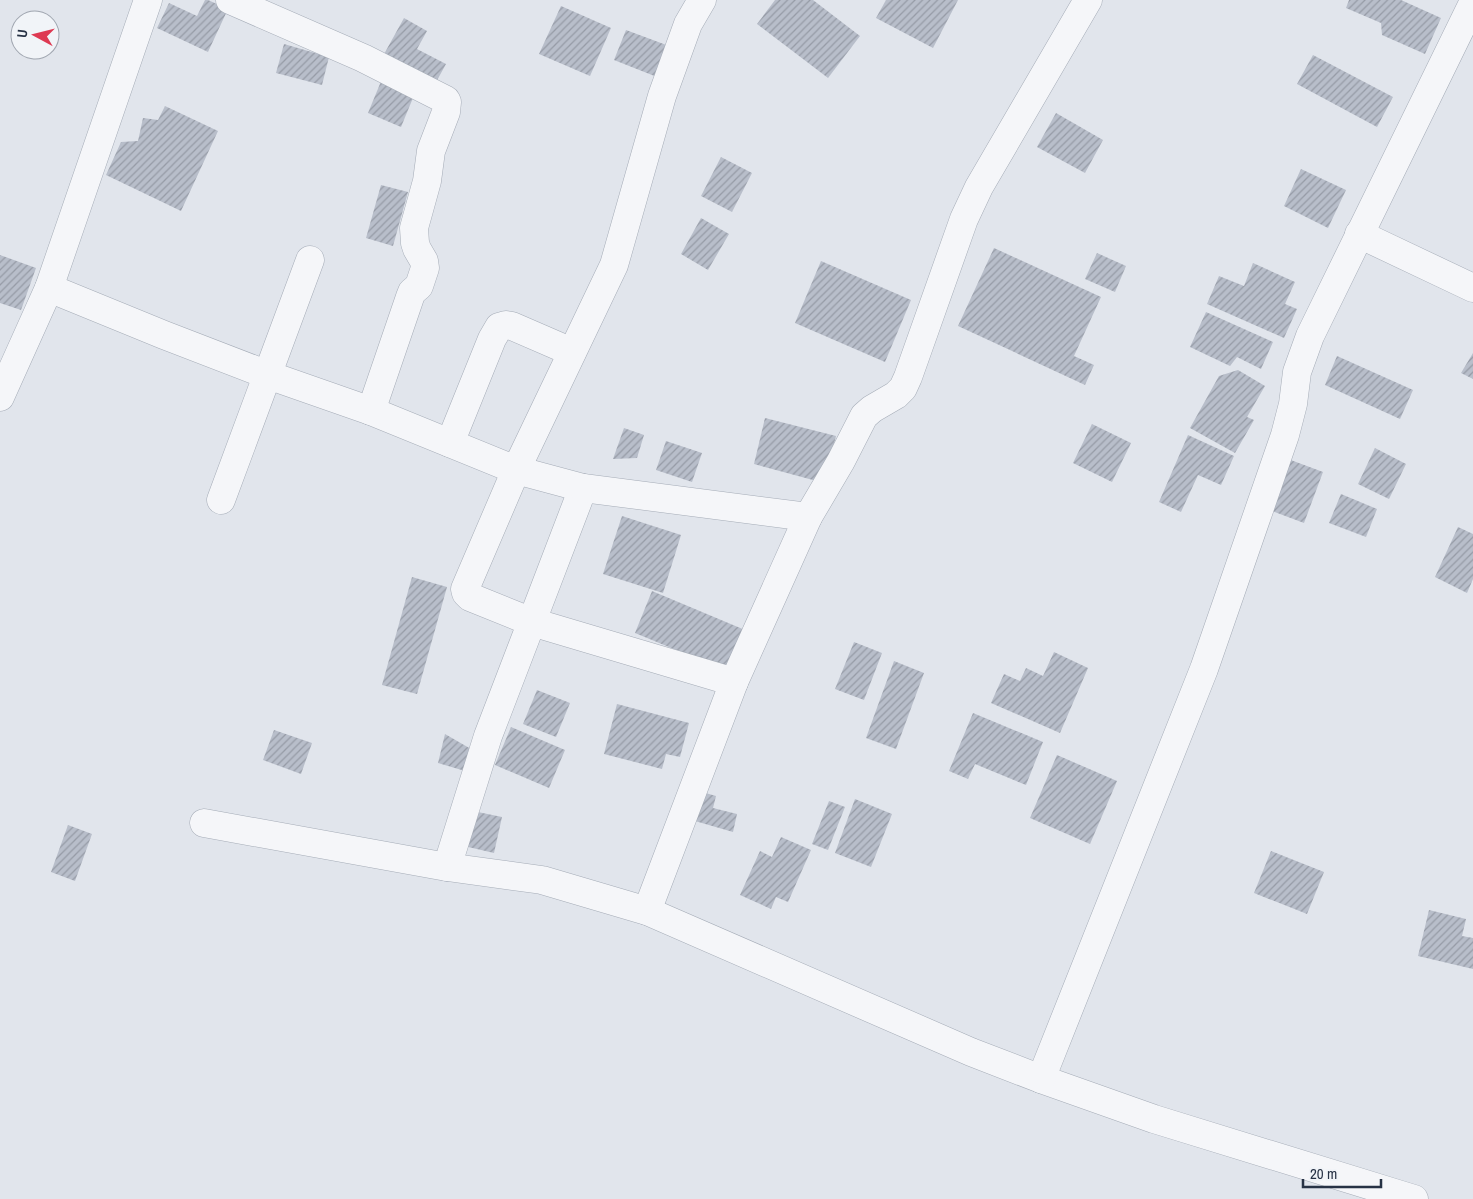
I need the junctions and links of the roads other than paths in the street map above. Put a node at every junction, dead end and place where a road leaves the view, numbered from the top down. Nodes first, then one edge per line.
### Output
1 (148, 0) edge
2 (230, 0) edge
3 (702, 0) edge
4 (1088, 0) edge
5 (1473, 3) edge
6 (1359, 234) junction
7 (310, 260) dead end
8 (49, 288) junction
9 (1473, 288) edge
10 (572, 352) junction
11 (268, 375) junction
12 (0, 397) edge
13 (371, 411) junction
14 (450, 443) junction
15 (516, 470) junction
16 (584, 488) junction
17 (221, 500) dead end
18 (808, 517) junction
19 (532, 622) junction
20 (734, 682) junction
21 (204, 823) dead end
22 (447, 867) junction
23 (647, 911) junction
24 (1041, 1079) junction
25 (1414, 1199) edge

1 - 8 street
2 - 13 street
3 - 10 street
4 - 18 street
5 - 6 street
6 - 9 street
6 - 24 street
7 - 11 street
8 - 11 street
8 - 12 street
10 - 14 street
10 - 15 street
11 - 13 street
11 - 17 street
13 - 14 street
14 - 15 street
15 - 16 street
15 - 19 street
16 - 18 street
16 - 19 street
18 - 20 street
19 - 20 street
19 - 22 street
20 - 23 street
21 - 22 street
22 - 23 street
23 - 24 street
24 - 25 street

